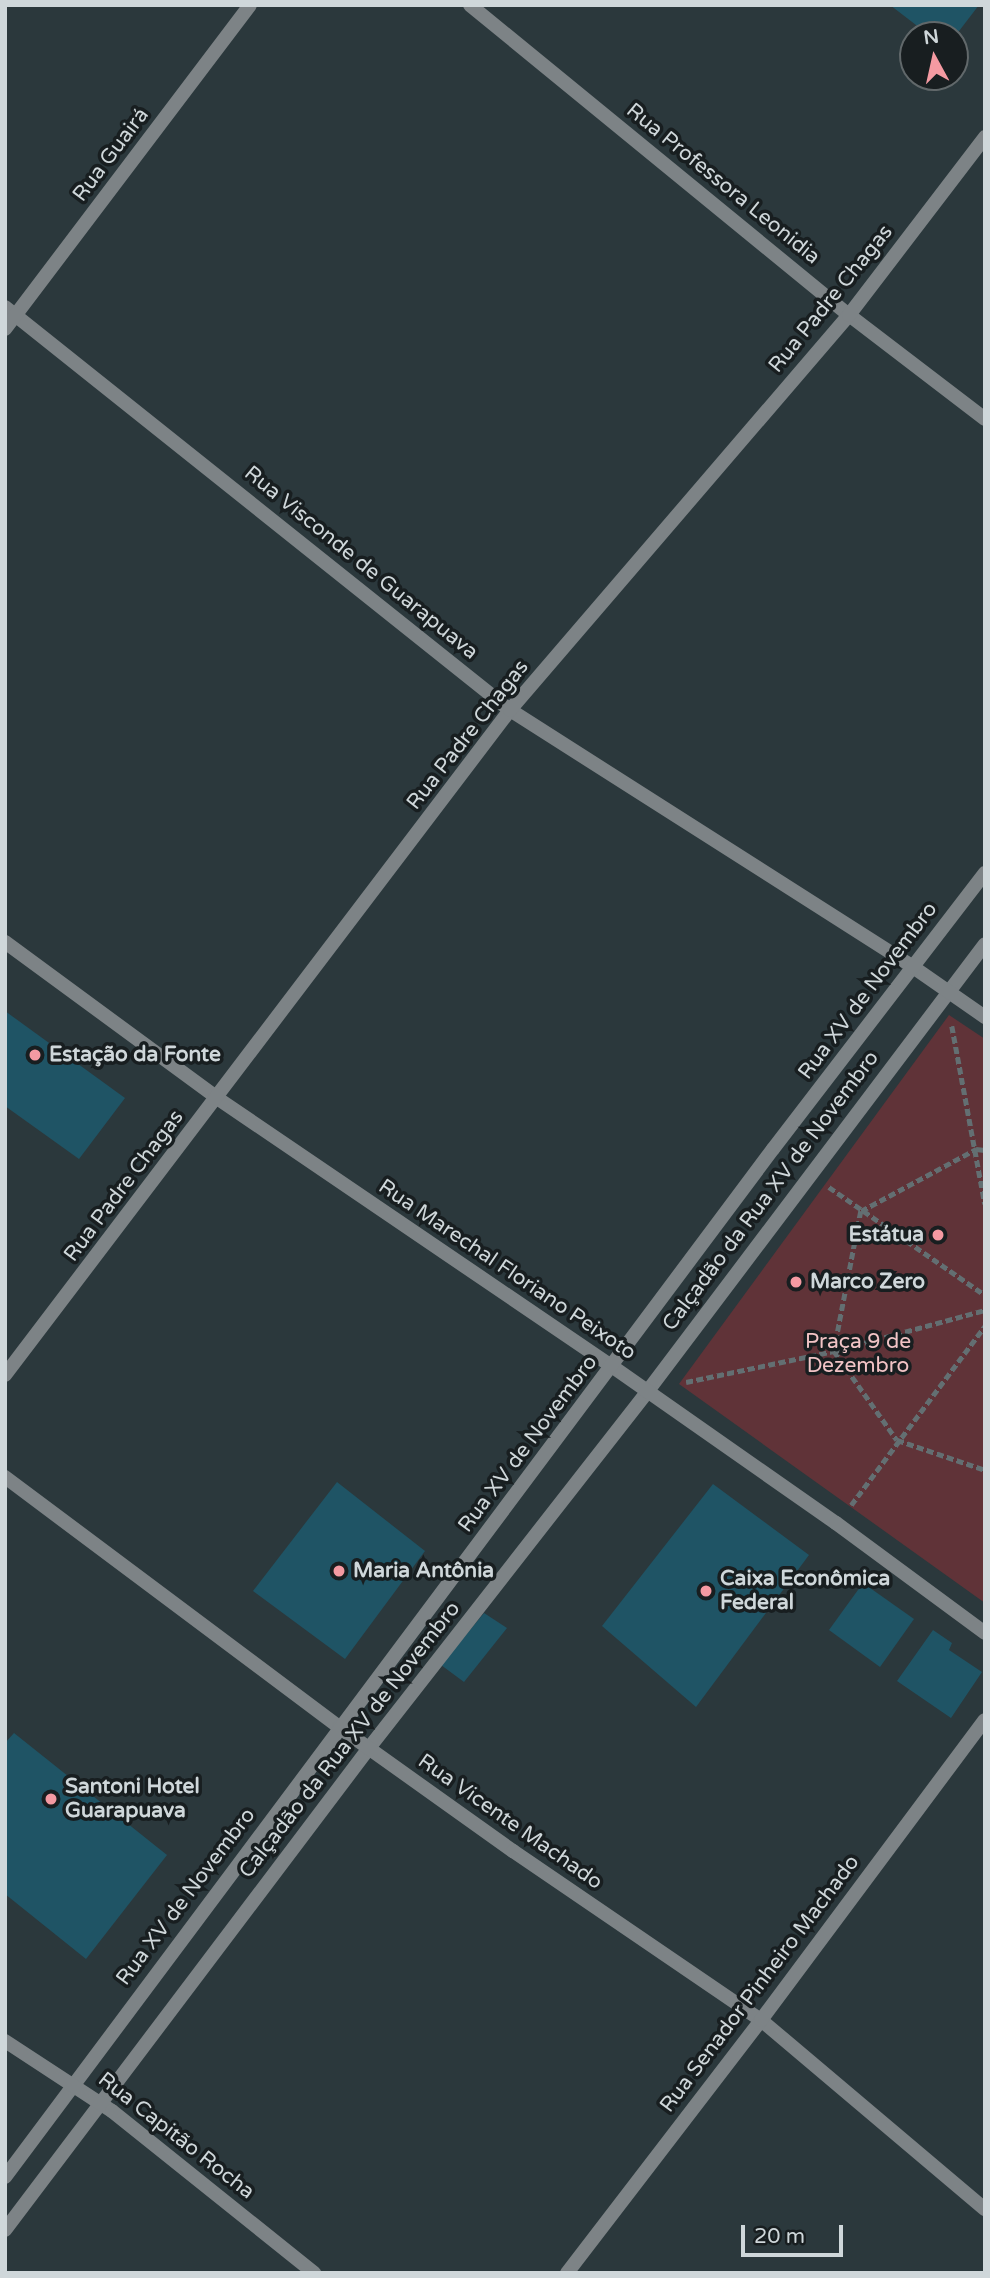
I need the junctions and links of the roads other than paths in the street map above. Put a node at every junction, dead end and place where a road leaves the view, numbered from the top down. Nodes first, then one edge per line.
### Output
1 (250, 5) edge
2 (470, 5) edge
3 (985, 137) edge
4 (11, 311) edge
5 (849, 314) junction
6 (5, 329) edge
7 (985, 419) edge
8 (510, 710) junction
9 (985, 873) edge
10 (5, 942) edge
11 (985, 944) edge
12 (912, 967) junction
13 (948, 992) junction
14 (985, 1017) edge
15 (216, 1098) junction
16 (613, 1367) junction
17 (5, 1376) edge
18 (647, 1392) junction
19 (5, 1477) edge
20 (985, 1633) edge
21 (985, 1720) edge
22 (339, 1727) junction
23 (369, 1748) junction
24 (761, 2020) junction
25 (5, 2041) edge
26 (75, 2084) junction
27 (101, 2103) junction
28 (5, 2177) edge
29 (985, 2209) edge
30 (5, 2230) edge
31 (314, 2273) edge
32 (568, 2273) edge

1 - 4 street, Rua Guairá
2 - 5 street, Rua Professora Leonidia
3 - 5 street, Rua Padre Chagas
4 - 6 street, Rua Guairá
4 - 8 street, Rua Visconde de Guarapuava
5 - 7 street, Rua Professora Leonidia
5 - 8 street, Rua Padre Chagas
8 - 12 street, Rua Visconde de Guarapuava
8 - 15 street, Rua Padre Chagas
9 - 12 street, Rua XV de Novembro
10 - 15 street, Rua Marechal Floriano Peixoto
11 - 13 street, Calçadão da Rua XV de Novembro
12 - 13 street, Rua Visconde de Guarapuava
12 - 16 street, Rua XV de Novembro
13 - 14 street, Rua Visconde de Guarapuava
13 - 18 street, Calçadão da Rua XV de Novembro
15 - 16 street, Rua Marechal Floriano Peixoto
15 - 17 street, Rua Padre Chagas
16 - 18 street, Rua Marechal Floriano Peixoto
16 - 22 street, Rua XV de Novembro
18 - 20 street, Rua Marechal Floriano Peixoto
18 - 23 street, Calçadão da Rua XV de Novembro
19 - 22 street, Rua Vicente Machado
21 - 24 street, Rua Senador Pinheiro Machado
22 - 23 street, Rua Vicente Machado
22 - 26 street, Rua XV de Novembro
23 - 24 street, Rua Vicente Machado
23 - 27 street, Calçadão da Rua XV de Novembro
24 - 29 street, Rua Vicente Machado
24 - 32 street, Rua Senador Pinheiro Machado
25 - 26 street, Rua Capitão Rocha
26 - 27 street, Rua Capitão Rocha
26 - 28 street, Rua XV de Novembro
27 - 30 street, Calçadão da Rua XV de Novembro
27 - 31 street, Rua Capitão Rocha

